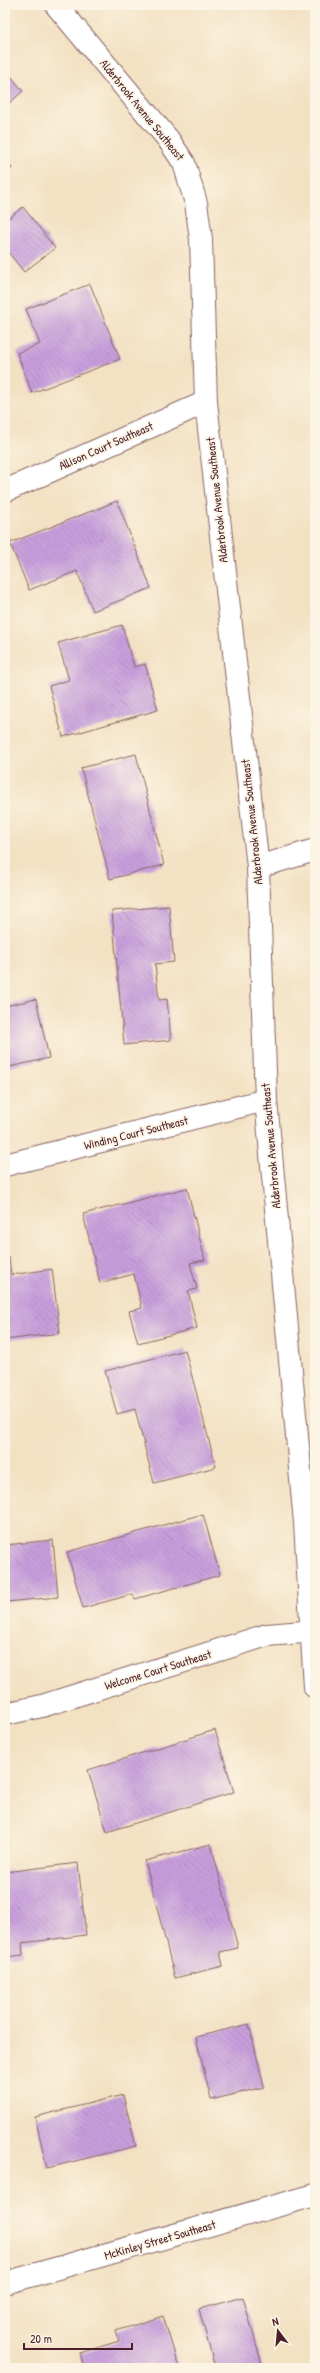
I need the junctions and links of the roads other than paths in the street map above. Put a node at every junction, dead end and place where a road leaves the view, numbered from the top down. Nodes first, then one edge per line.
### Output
1 (56, 5) edge
2 (206, 402) junction
3 (5, 491) edge
4 (315, 850) edge
5 (258, 867) junction
6 (266, 1100) junction
7 (5, 1165) edge
8 (310, 1528) edge
9 (313, 1631) edge
10 (315, 1687) edge
11 (5, 1714) edge
12 (315, 2195) edge
13 (5, 2283) edge

1 - 2 street, Alderbrook Avenue Southeast
2 - 3 street, Allison Court Southeast
2 - 5 street, Alderbrook Avenue Southeast
4 - 5 street
5 - 6 street, Alderbrook Avenue Southeast
6 - 7 street, Winding Court Southeast
6 - 8 street, Alderbrook Avenue Southeast
8 - 9 street, Alderbrook Avenue Southeast
9 - 10 street, Alderbrook Avenue Southeast
9 - 11 street, Welcome Court Southeast
12 - 13 street, McKinley Street Southeast

